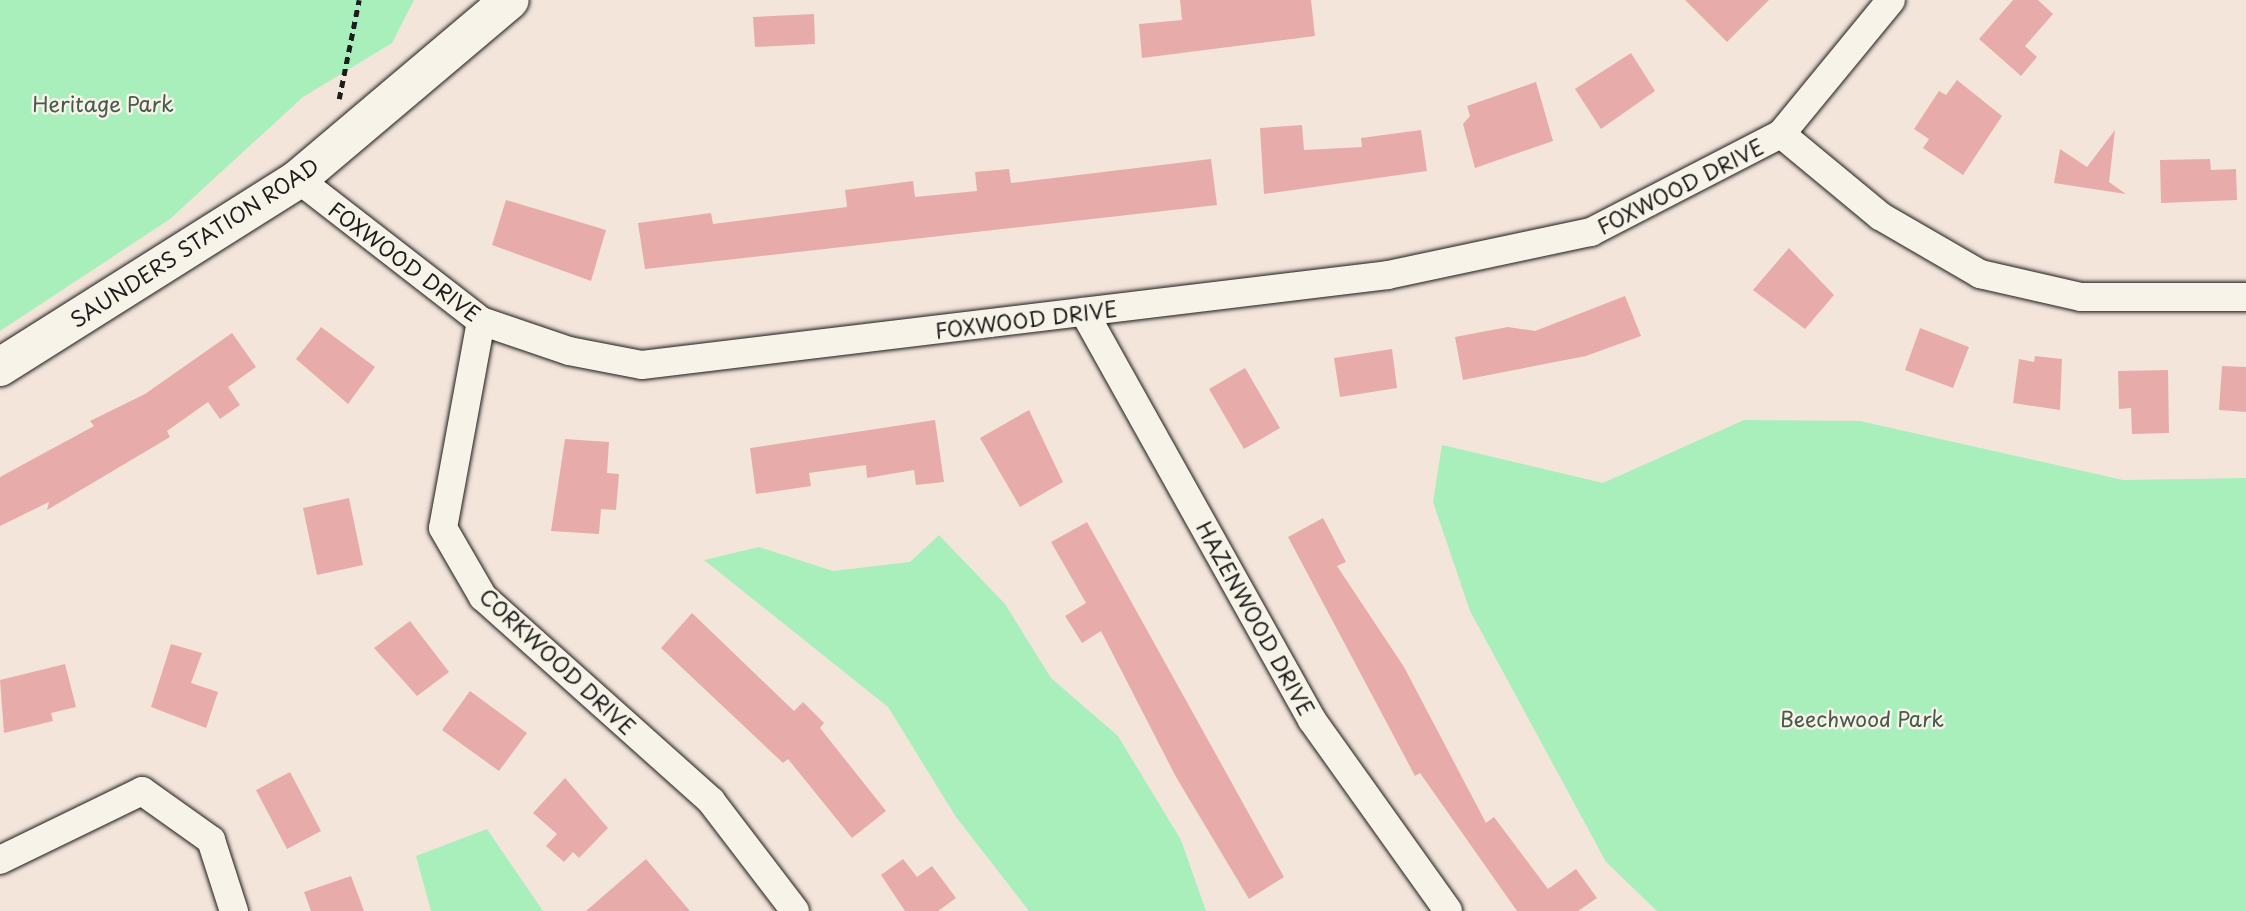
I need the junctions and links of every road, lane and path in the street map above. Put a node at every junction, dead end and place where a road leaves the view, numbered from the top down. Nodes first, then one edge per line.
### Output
1 (359, 0) edge
2 (510, 0) edge
3 (1891, 0) edge
4 (1781, 134) junction
5 (329, 153) junction
6 (298, 179) junction
7 (2246, 297) edge
8 (1084, 312) junction
9 (481, 321) junction
10 (0, 367) edge
11 (0, 860) edge
12 (234, 911) edge
13 (795, 911) edge
14 (1448, 911) edge

1 - 5 path
2 - 5 street, SAUNDERS STATION ROAD
3 - 4 street, FOXWOOD DRIVE
4 - 7 street, FOXWOOD DRIVE
4 - 8 street, FOXWOOD DRIVE
5 - 6 street, SAUNDERS STATION ROAD
6 - 9 street, FOXWOOD DRIVE
6 - 10 street, SAUNDERS STATION ROAD
8 - 9 street, FOXWOOD DRIVE
8 - 14 street, HAZENWOOD DRIVE
9 - 13 street, CORKWOOD DRIVE
11 - 12 street

